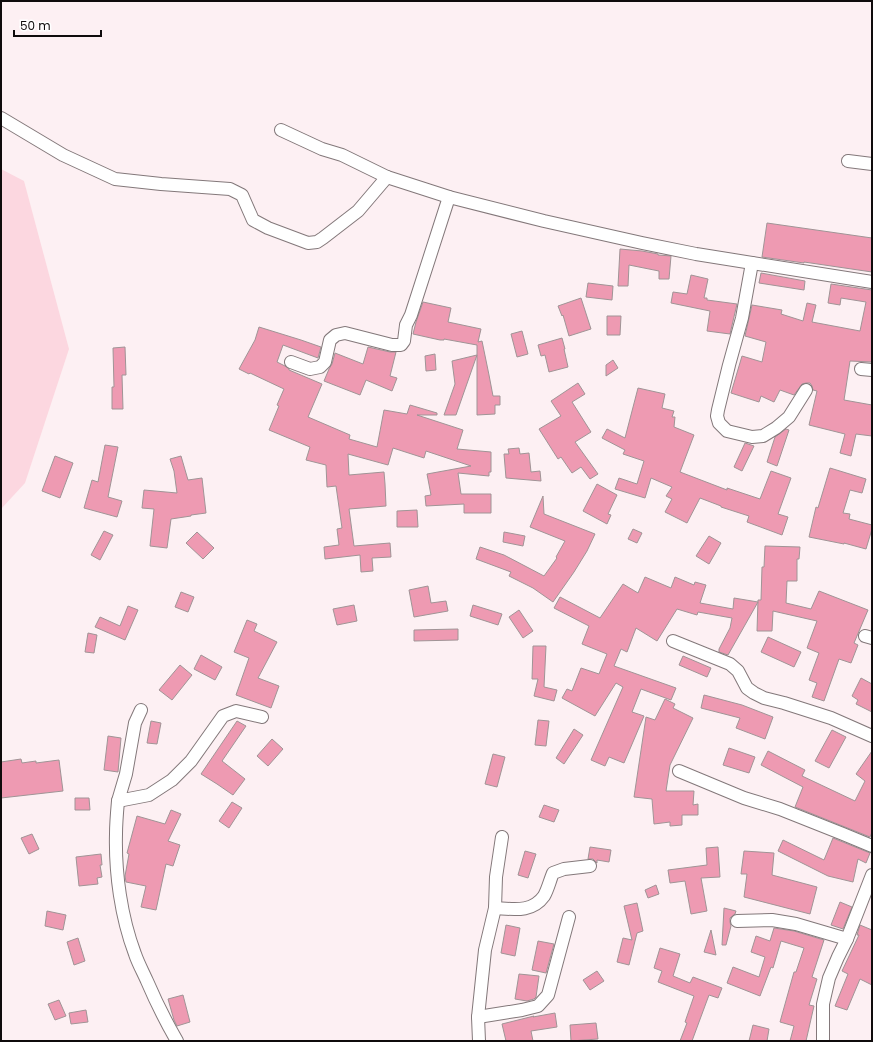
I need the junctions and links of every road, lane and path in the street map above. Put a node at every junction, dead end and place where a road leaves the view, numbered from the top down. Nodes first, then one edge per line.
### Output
1 (1, 118) edge
2 (281, 130) dead end
3 (848, 161) dead end
4 (872, 164) edge
5 (388, 177) junction
6 (448, 197) junction
7 (752, 263) junction
8 (872, 282) edge
9 (291, 362) dead end
10 (806, 390) dead end
11 (673, 641) dead end
12 (141, 710) dead end
13 (262, 717) dead end
14 (872, 736) edge
15 (679, 771) dead end
16 (118, 801) junction
17 (502, 837) dead end
18 (872, 846) edge
19 (590, 866) dead end
20 (872, 875) edge
21 (495, 908) junction
22 (569, 917) dead end
23 (737, 922) dead end
24 (847, 939) junction
25 (478, 1017) junction
26 (177, 1041) edge
27 (479, 1041) edge
28 (823, 1041) edge

1 - 5 street
2 - 5 street
3 - 4 street
5 - 6 street
6 - 7 street
6 - 9 street
7 - 8 street
7 - 10 street
11 - 14 street
12 - 16 street
13 - 16 street
15 - 18 street
16 - 26 street
17 - 21 street
19 - 21 street
20 - 24 street
21 - 25 street
22 - 25 street
23 - 24 street
24 - 28 street
25 - 27 street

